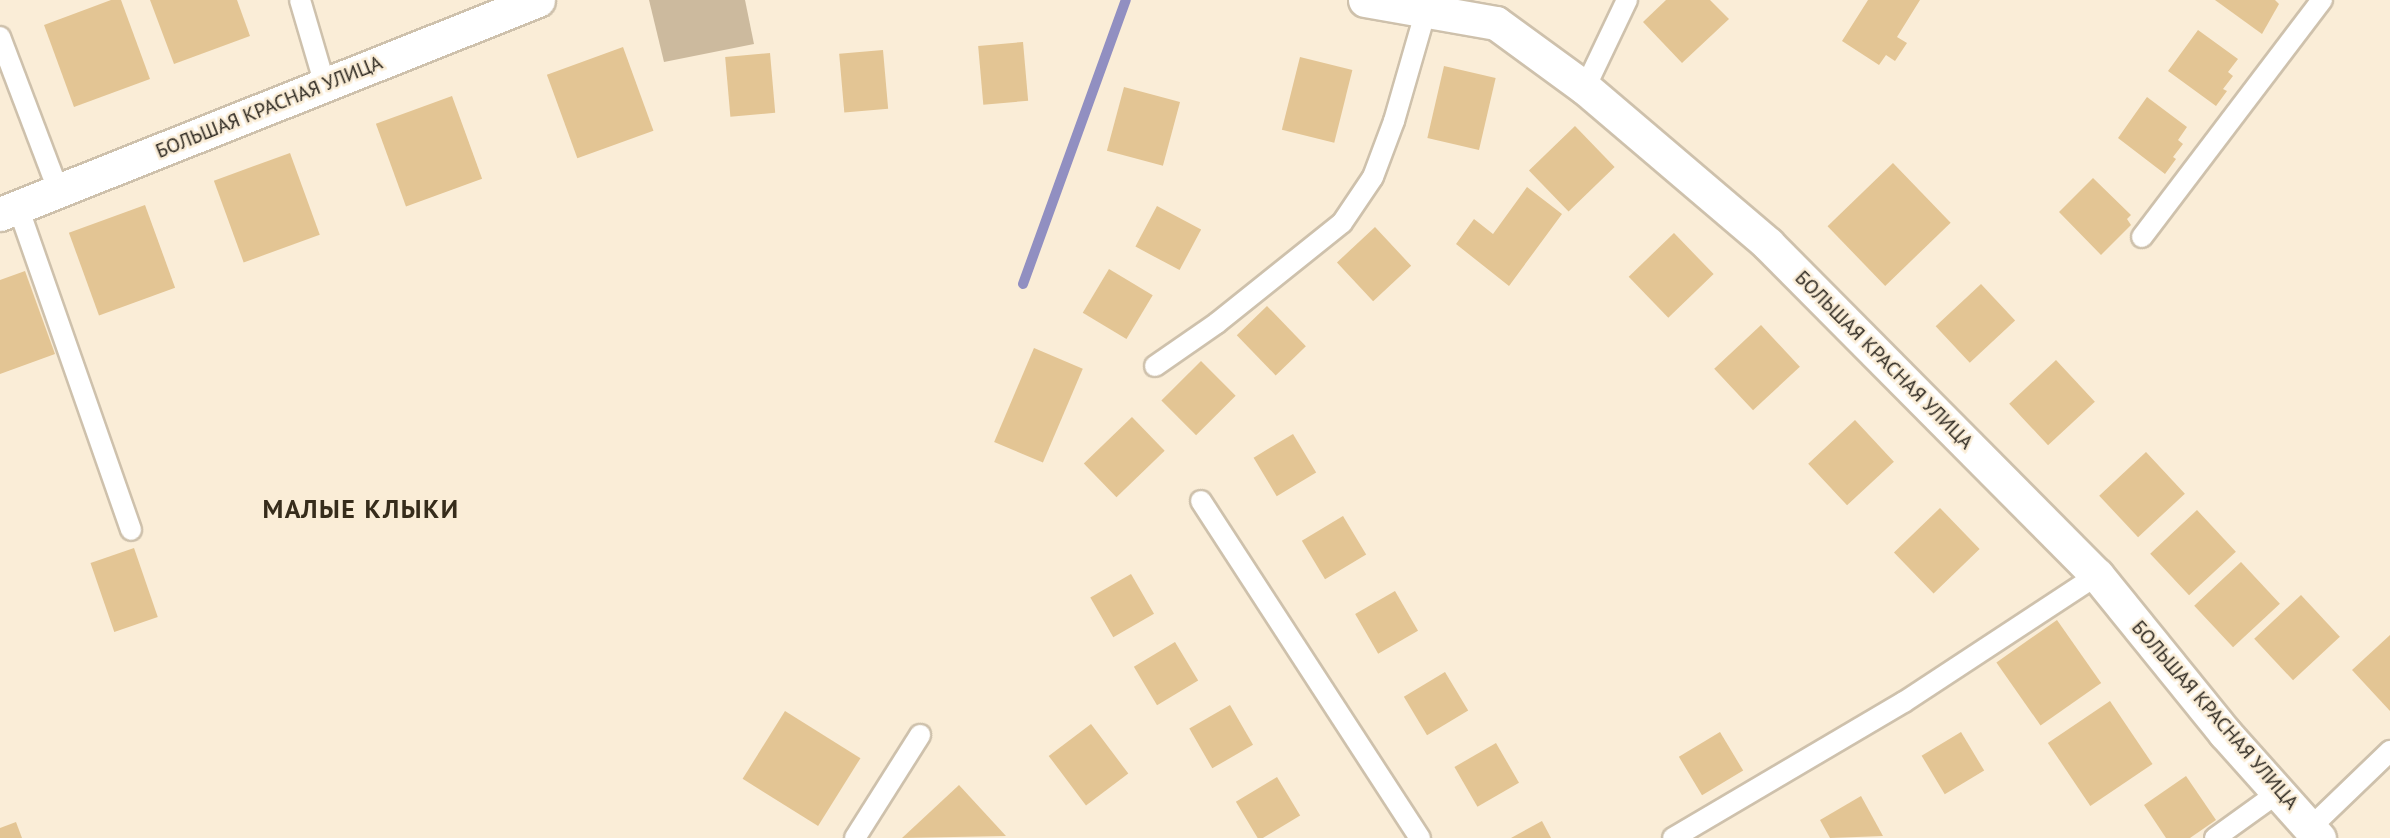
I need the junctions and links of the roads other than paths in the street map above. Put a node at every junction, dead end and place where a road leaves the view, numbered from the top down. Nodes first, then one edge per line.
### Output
1 (300, 0) edge
2 (538, 0) edge
3 (1365, 0) edge
4 (1627, 0) edge
5 (2322, 0) edge
6 (1426, 10) junction
7 (0, 37) edge
8 (325, 85) junction
9 (1585, 88) junction
10 (58, 190) junction
11 (9, 210) edge
12 (2142, 237) dead end
13 (1155, 366) dead end
14 (1201, 501) dead end
15 (131, 530) dead end
16 (2097, 575) junction
17 (920, 735) dead end
18 (2390, 751) edge
19 (2279, 792) junction
20 (2315, 832) edge
21 (855, 838) edge
22 (1420, 838) edge
23 (1673, 838) edge
24 (2215, 838) edge

1 - 8 lane
2 - 8 street, БОЛЬШАЯ КРАСНАЯ УЛИЦА
3 - 6 street, БОЛЬШАЯ КРАСНАЯ УЛИЦА
4 - 9 lane
5 - 12 lane
6 - 9 street, БОЛЬШАЯ КРАСНАЯ УЛИЦА
6 - 13 lane
7 - 10 lane
8 - 10 street, БОЛЬШАЯ КРАСНАЯ УЛИЦА
9 - 16 street, БОЛЬШАЯ КРАСНАЯ УЛИЦА
10 - 11 street, БОЛЬШАЯ КРАСНАЯ УЛИЦА
11 - 15 lane
14 - 22 lane
16 - 19 street, БОЛЬШАЯ КРАСНАЯ УЛИЦА
16 - 23 lane
17 - 21 lane
18 - 20 lane
19 - 20 street, БОЛЬШАЯ КРАСНАЯ УЛИЦА
19 - 24 lane

